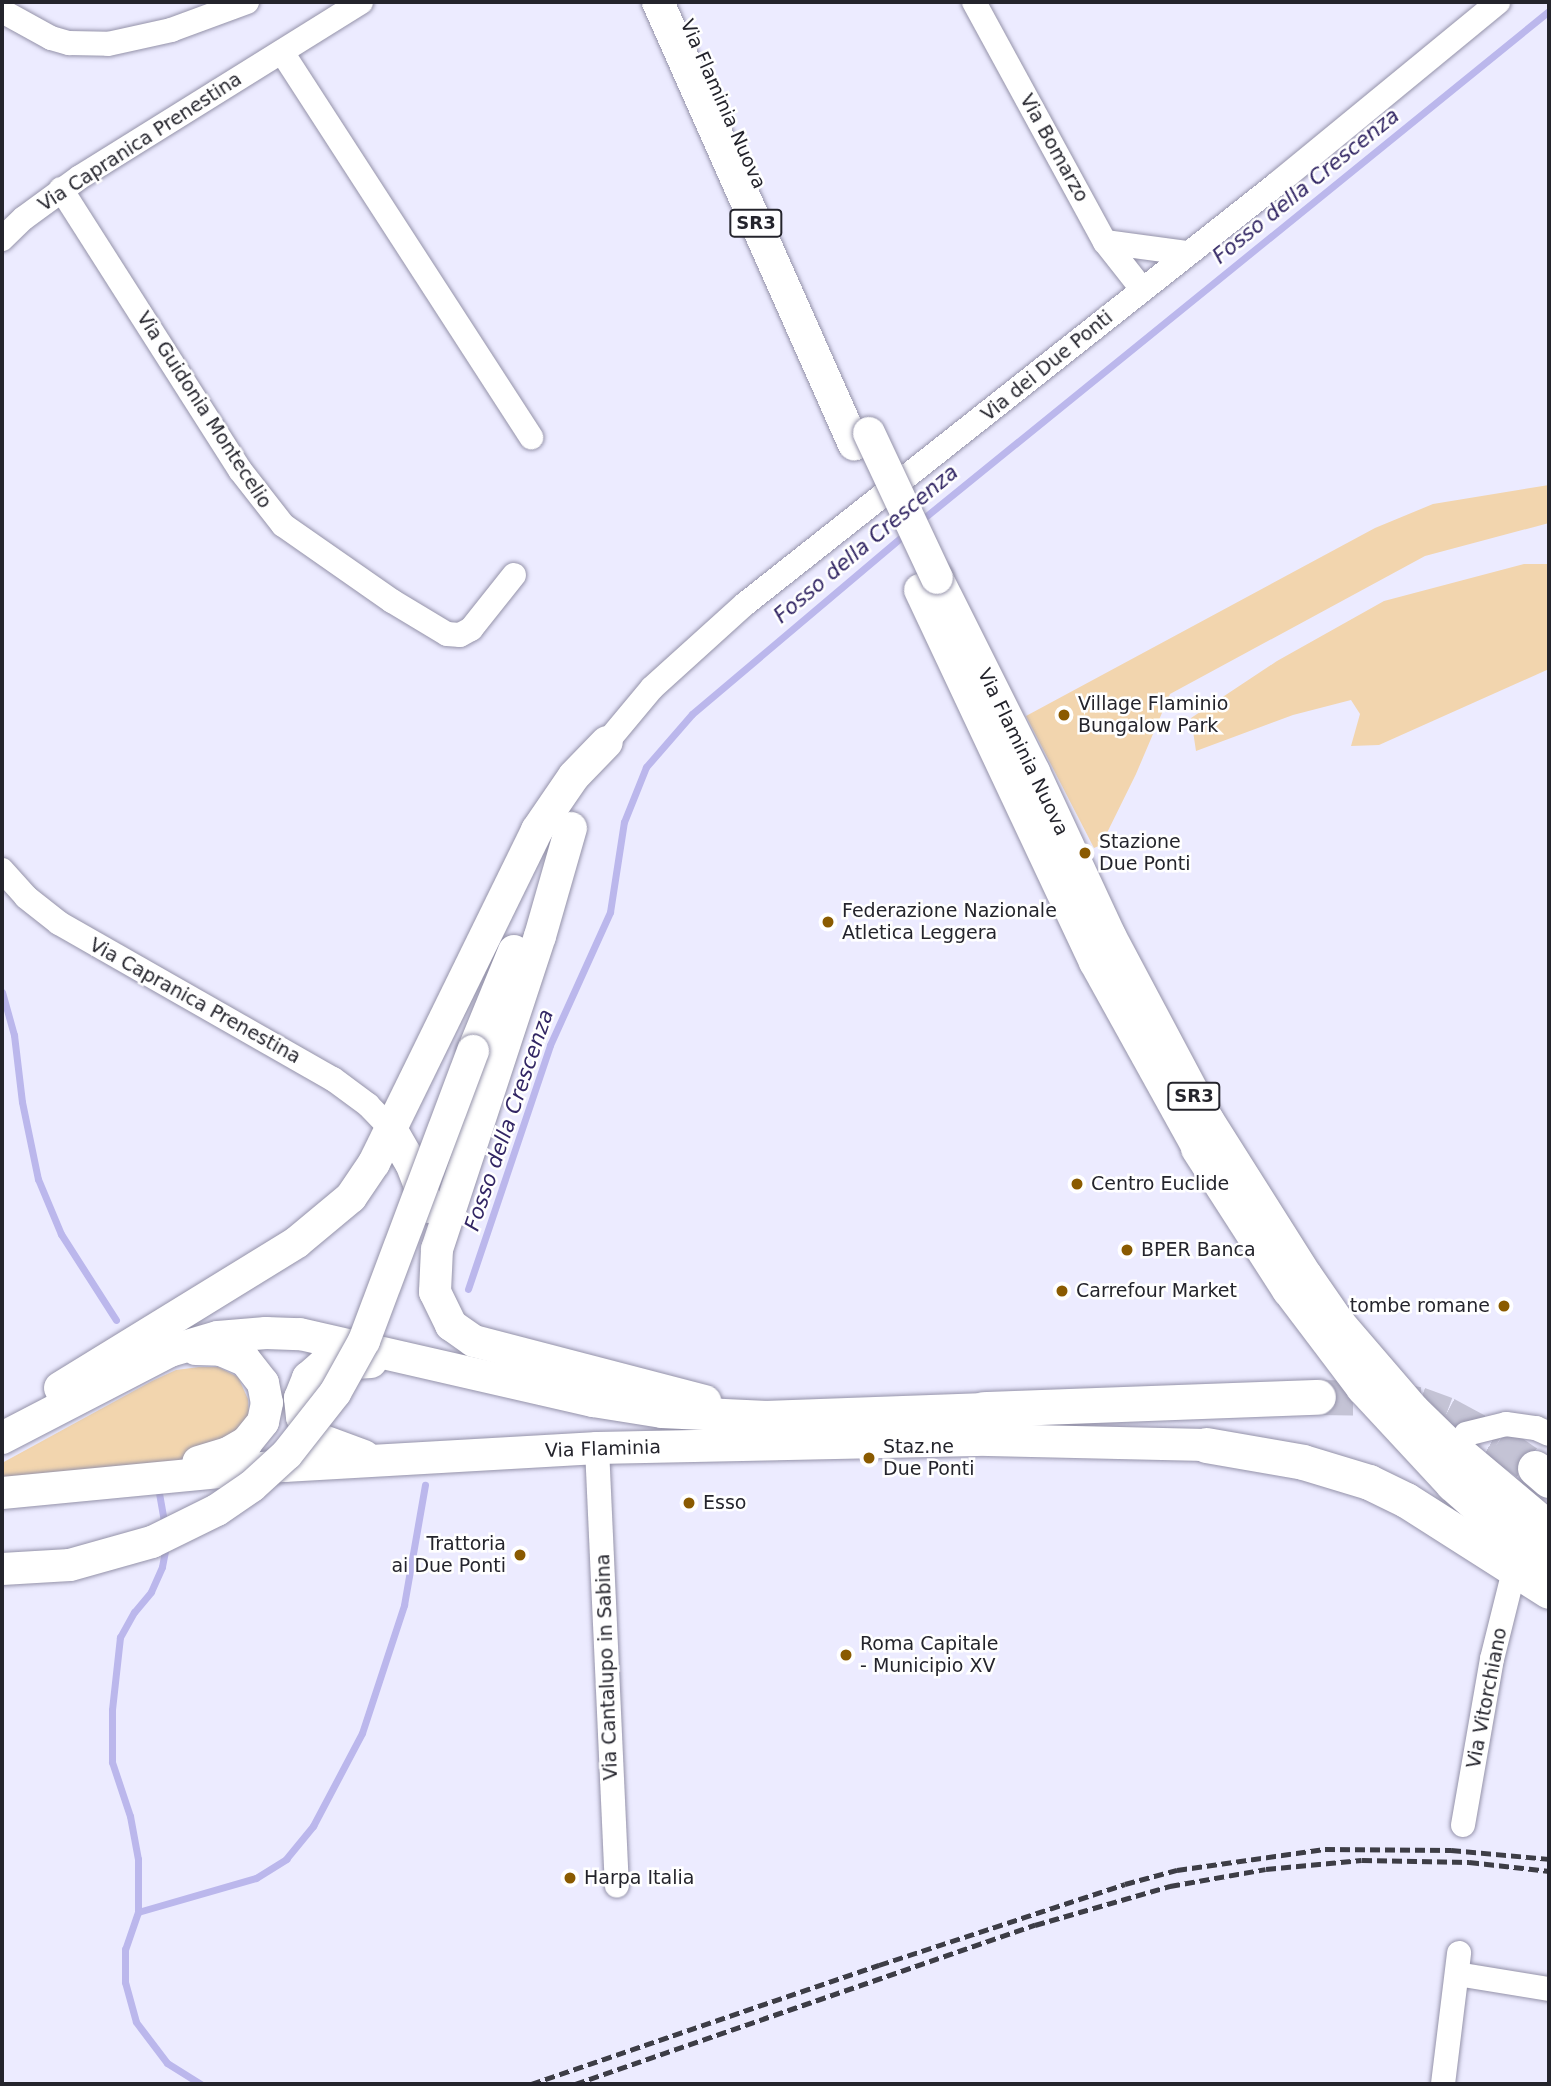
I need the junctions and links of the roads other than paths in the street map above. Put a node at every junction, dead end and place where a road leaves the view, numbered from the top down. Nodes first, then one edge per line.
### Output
1 (247, 2) edge
2 (361, 2) edge
3 (657, 2) edge
4 (678, 2) edge
5 (974, 2) edge
6 (1498, 2) edge
7 (2, 11) edge
8 (282, 52) junction
9 (61, 189) junction
10 (2, 239) edge
11 (1105, 242) junction
12 (1186, 253) junction
13 (1142, 289) junction
14 (531, 437) dead end
15 (861, 439) junction
16 (514, 575) dead end
17 (928, 584) junction
18 (607, 742) junction
19 (571, 828) junction
20 (2, 870) edge
21 (391, 1129) junction
22 (1198, 1148) joint
23 (437, 1249) junction
24 (170, 1351) junction
25 (411, 1361) junction
26 (1318, 1397) tunnel mouth
27 (984, 1409) joint
28 (767, 1417) junction
29 (13, 1432) edge
30 (1549, 1434) edge
31 (1461, 1442) junction
32 (1206, 1445) joint
33 (597, 1448) junction
34 (381, 1462) junction
35 (161, 1477) junction
36 (2, 1493) edge
37 (1549, 1529) edge
38 (2, 1569) edge
39 (1549, 1569) edge
40 (1514, 1571) junction
41 (1549, 1591) edge
42 (1463, 1825) dead end
43 (617, 1886) dead end
44 (1549, 1989) edge
45 (1443, 2084) edge

1 - 7 street
2 - 8 street
3 - 15 main road, Via Flaminia Nuova / SR3
4 - 15 main road, Via Flaminia Nuova / SR3
5 - 11 street, Via Bomarzo
6 - 12 street, Via dei Due Ponti
8 - 9 street, Via Capranica Prenestina
8 - 14 street
9 - 10 street, Via Capranica Prenestina
9 - 16 street, Via Guidonia Montecelio
11 - 12 street
11 - 13 street, Via Bomarzo
12 - 13 street, Via dei Due Ponti
13 - 18 street, Via dei Due Ponti
15 - 17 main road, Via Flaminia Nuova / SR3, bridge
17 - 22 main road, Via Flaminia Nuova / SR3
17 - 31 main road, Via Flaminia Nuova / SR3
18 - 19 main road
18 - 21 main road
19 - 23 main road
19 - 38 main road, bridge
20 - 21 street, Via Capranica Prenestina
21 - 23 main road
21 - 29 main road
22 - 39 highway, SR3
23 - 28 main road
24 - 25 main road, Via Flaminia
24 - 29 main road, Via Flaminia
24 - 35 main road
25 - 28 main road, Via Flaminia
25 - 34 main road
26 - 27 highway
27 - 28 main road, Via Flaminia
30 - 31 street
31 - 37 highway, SR3
32 - 33 main road, Via Flaminia
32 - 40 highway
33 - 34 main road, Via Flaminia
33 - 43 street, Via Cantalupo in Sabina
34 - 35 main road, Via Flaminia
35 - 36 main road, Via Flaminia
40 - 41 highway
40 - 42 street, Via Vitorchiano
44 - 45 street

